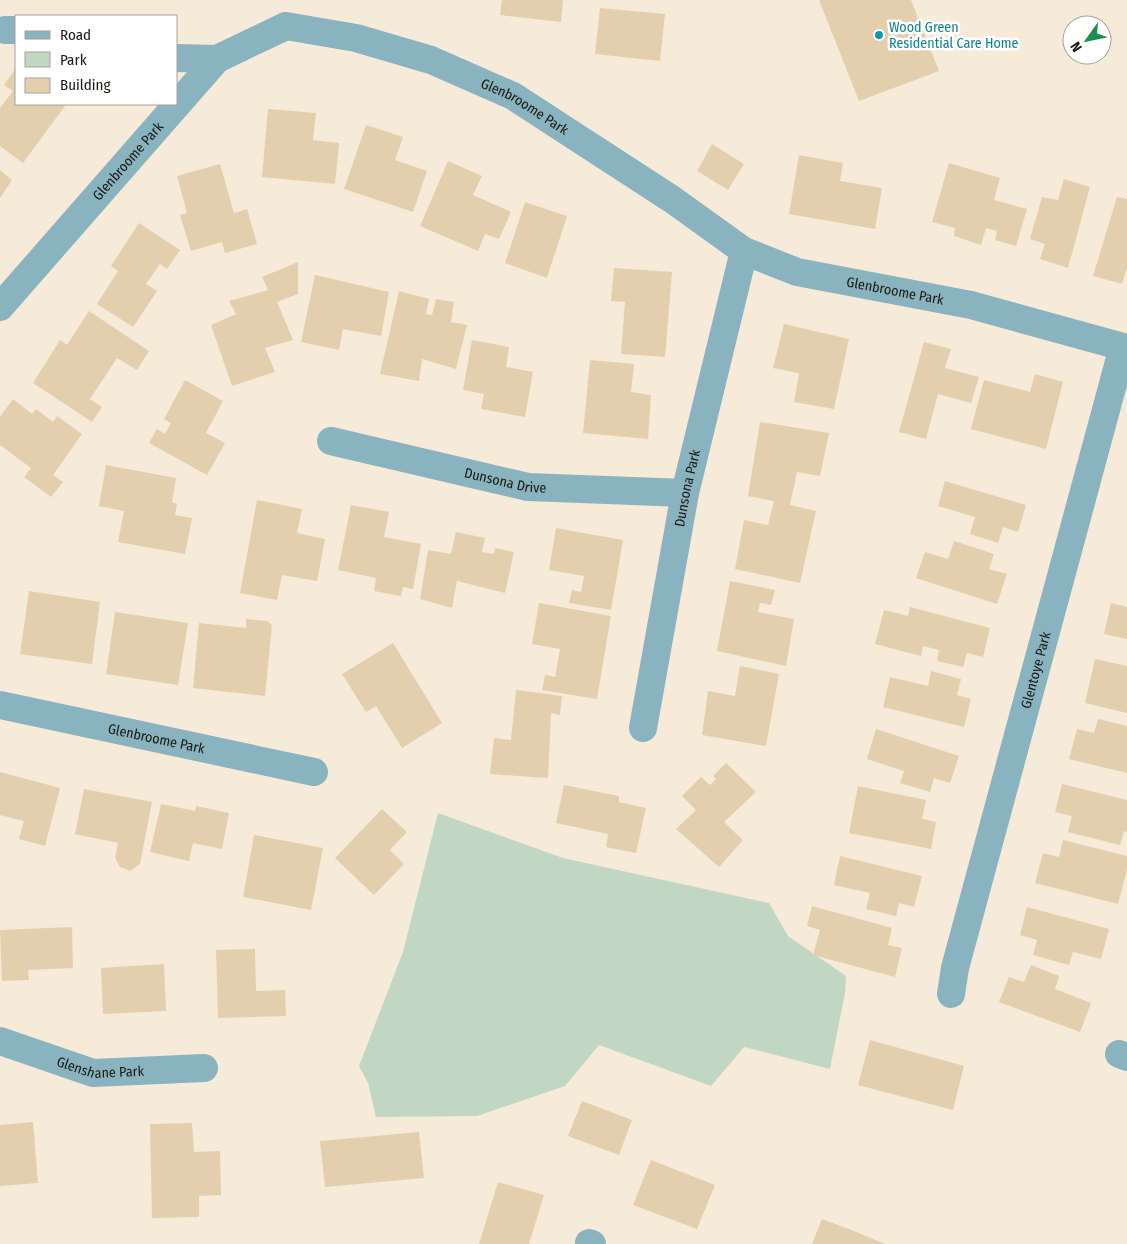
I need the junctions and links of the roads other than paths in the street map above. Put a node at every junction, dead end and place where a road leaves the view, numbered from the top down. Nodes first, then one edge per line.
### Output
1 (178, 58) edge
2 (217, 59) junction
3 (178, 104) edge
4 (177, 105) edge
5 (744, 251) junction
6 (0, 307) edge
7 (1125, 347) edge
8 (331, 441) dead end
9 (685, 493) junction
10 (0, 705) edge
11 (643, 728) dead end
12 (314, 772) dead end
13 (951, 994) dead end
14 (0, 1041) edge
15 (204, 1068) dead end

1 - 2 street
2 - 3 street, Glenbroome Park
2 - 5 street, Glenbroome Park
4 - 6 street, Glenbroome Park
5 - 7 street, Glenbroome Park
5 - 9 street, Dunsona Park
7 - 13 street, Glentoye Park
8 - 9 street, Dunsona Drive
9 - 11 street, Dunsona Park
10 - 12 street, Glenbroome Park
14 - 15 street, Glenshane Park

